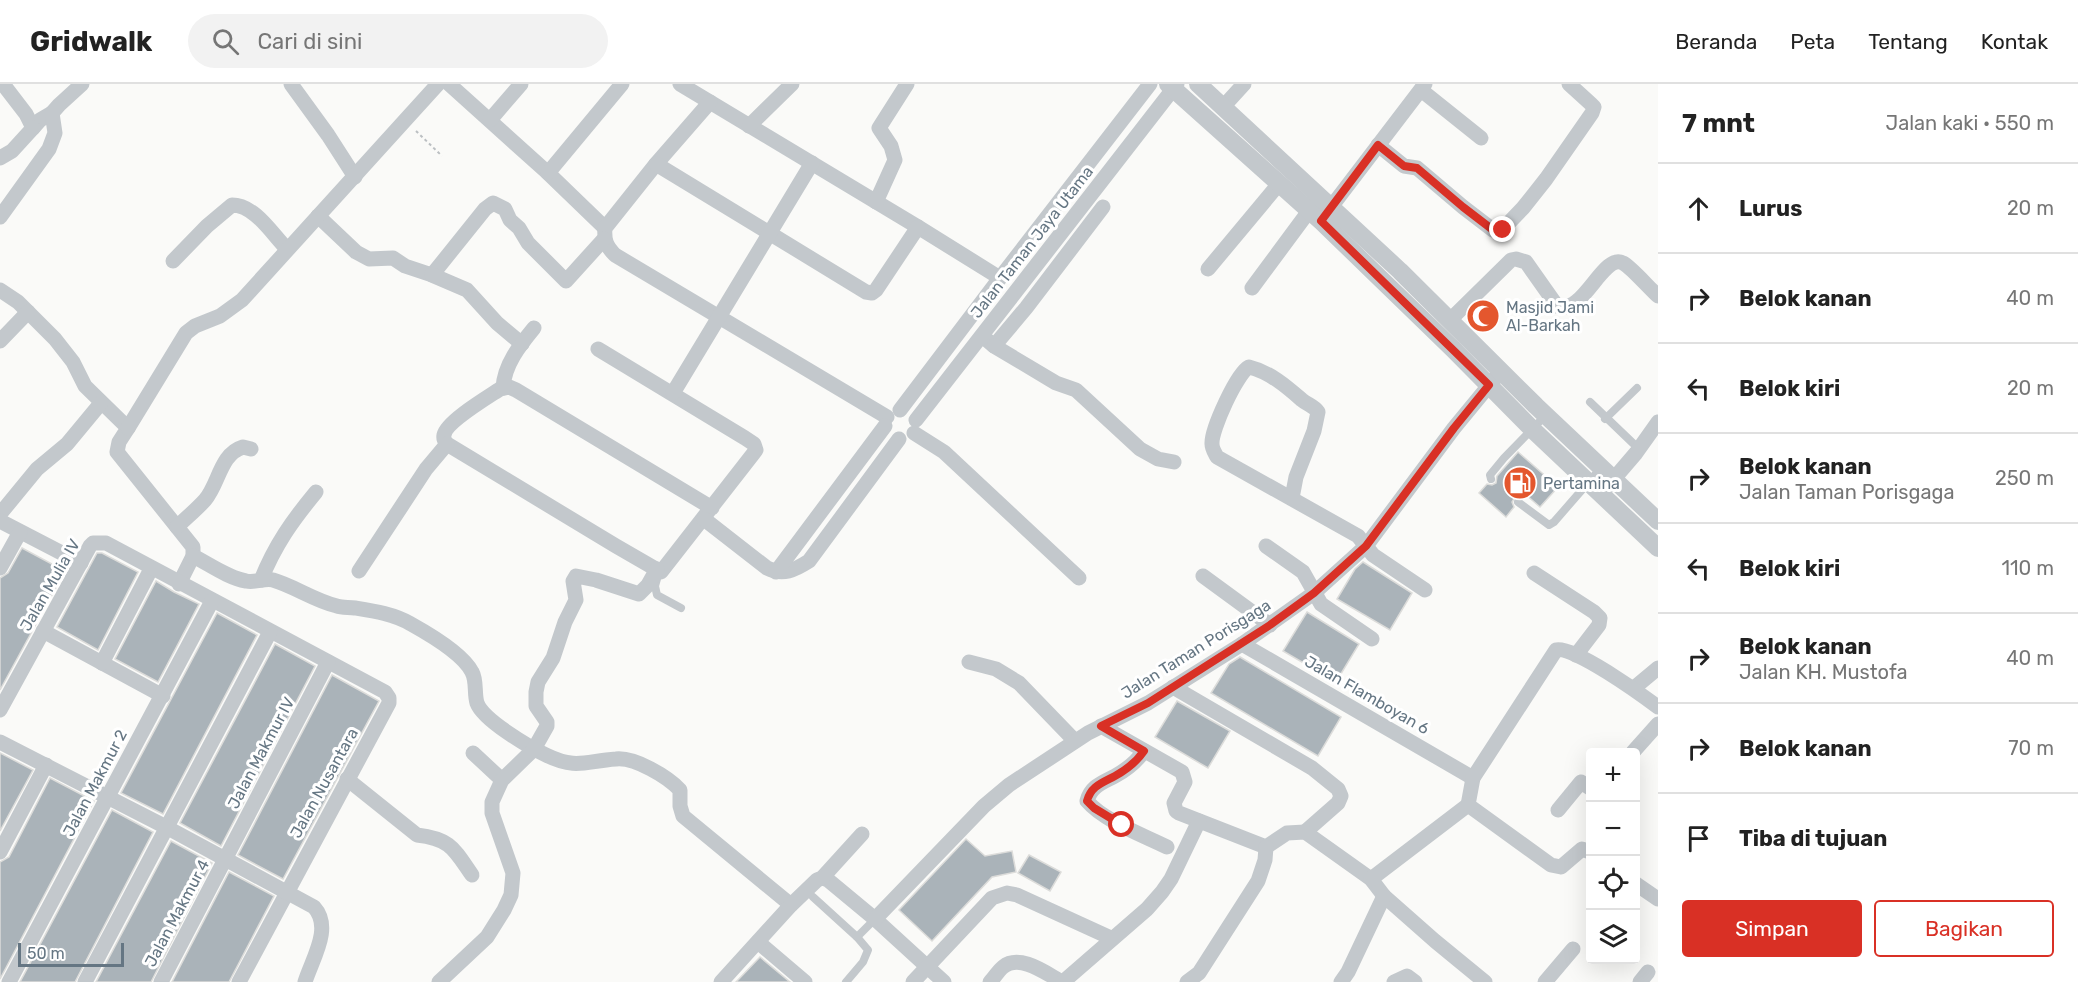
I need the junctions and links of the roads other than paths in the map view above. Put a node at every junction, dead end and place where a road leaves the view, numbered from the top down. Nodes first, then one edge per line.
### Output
1 (3, 84) edge
2 (82, 84) edge
3 (291, 84) edge
4 (438, 84) edge
5 (449, 84) edge
6 (521, 84) edge
7 (622, 84) edge
8 (680, 84) edge
9 (792, 84) edge
10 (907, 84) edge
11 (1150, 84) edge
12 (1198, 84) edge
13 (1569, 84) edge
14 (1172, 86) edge
15 (1423, 87) edge
16 (1241, 88) edge
17 (710, 102) junction
18 (1225, 105) junction
19 (52, 113) junction
20 (490, 120) junction
21 (749, 126) junction
22 (33, 128) junction
23 (1481, 138) dead end
24 (1378, 145) junction
25 (0, 158) edge
26 (812, 163) junction
27 (656, 164) junction
28 (548, 173) junction
29 (355, 177) junction
30 (1278, 185) junction
31 (876, 201) junction
32 (1103, 207) dead end
33 (1324, 210) junction
34 (318, 216) junction
35 (1075, 216) junction
36 (0, 217) edge
37 (918, 227) junction
38 (1088, 227) junction
39 (604, 233) junction
40 (770, 233) junction
41 (287, 249) junction
42 (173, 261) dead end
43 (1208, 269) dead end
44 (432, 275) junction
45 (1000, 278) junction
46 (1252, 288) dead end
47 (0, 290) edge
48 (1658, 296) edge
49 (1012, 297) junction
50 (1026, 308) junction
51 (28, 312) junction
52 (719, 316) junction
53 (1450, 320) junction
54 (534, 328) dead end
55 (0, 341) edge
56 (988, 341) junction
57 (522, 344) junction
58 (598, 349) dead end
59 (1501, 371) junction
60 (1489, 385) junction
61 (503, 387) junction
62 (1637, 388) dead end
63 (673, 393) junction
64 (1590, 402) dead end
65 (101, 403) junction
66 (1545, 416) junction
67 (891, 418) junction
68 (1605, 419) junction
69 (1658, 422) edge
70 (915, 427) junction
71 (128, 428) junction
72 (1532, 429) junction
73 (899, 439) junction
74 (447, 444) junction
75 (251, 449) dead end
76 (1637, 451) junction
77 (1174, 462) dead end
78 (1612, 472) junction
79 (1491, 479) dead end
80 (1594, 488) junction
81 (316, 492) dead end
82 (1292, 498) junction
83 (1518, 502) dead end
84 (0, 514) edge
85 (708, 514) junction
86 (0, 521) edge
87 (1658, 521) edge
88 (177, 527) junction
89 (20, 532) junction
90 (1266, 546) dead end
91 (1366, 546) junction
92 (1658, 548) edge
93 (193, 556) junction
94 (81, 563) junction
95 (0, 568) edge
96 (151, 569) junction
97 (358, 571) dead end
98 (659, 571) junction
99 (776, 572) junction
100 (1534, 573) dead end
101 (1203, 576) dead end
102 (1079, 578) dead end
103 (261, 580) junction
104 (179, 584) junction
105 (1425, 590) dead end
106 (1314, 593) junction
107 (212, 601) junction
108 (681, 608) dead end
109 (1270, 625) junction
110 (44, 631) junction
111 (270, 632) junction
112 (1372, 639) dead end
113 (1242, 644) junction
114 (1576, 655) junction
115 (328, 662) junction
116 (969, 662) dead end
117 (102, 663) junction
118 (1658, 668) edge
119 (1173, 687) junction
120 (1634, 688) junction
121 (162, 696) junction
122 (1658, 707) edge
123 (0, 711) edge
124 (1658, 724) edge
125 (1101, 726) junction
126 (1075, 741) junction
127 (0, 742) edge
128 (1638, 748) edge
129 (534, 749) junction
130 (1144, 751) junction
131 (473, 753) dead end
132 (46, 765) junction
133 (1473, 778) junction
134 (347, 780) junction
135 (502, 780) junction
136 (1586, 785) edge
137 (107, 798) junction
138 (1468, 805) junction
139 (1558, 810) dead end
140 (1199, 821) junction
141 (166, 827) junction
142 (1305, 832) junction
143 (862, 834) dead end
144 (1167, 847) dead end
145 (1266, 847) junction
146 (1586, 850) edge
147 (0, 852) edge
148 (225, 860) junction
149 (472, 875) dead end
150 (822, 878) junction
151 (1371, 879) junction
152 (1640, 887) edge
153 (286, 892) junction
154 (1384, 896) junction
155 (813, 897) dead end
156 (1658, 898) edge
157 (791, 905) junction
158 (875, 919) junction
159 (857, 937) junction
160 (1111, 938) junction
161 (758, 942) junction
162 (1573, 949) dead end
163 (927, 966) junction
164 (9, 982) edge
165 (85, 982) edge
166 (161, 982) edge
167 (239, 982) edge
168 (305, 982) edge
169 (439, 982) edge
170 (721, 982) edge
171 (805, 982) edge
172 (846, 982) edge
173 (912, 982) edge
174 (944, 982) edge
175 (990, 982) edge
176 (1062, 982) edge
177 (1187, 982) edge
178 (1341, 982) edge
179 (1394, 982) edge
180 (1415, 982) edge
181 (1485, 982) edge
182 (1545, 982) edge

1 - 22 street
2 - 19 street
3 - 29 street
4 - 29 street
5 - 20 street
6 - 20 street
7 - 28 street
8 - 17 street
9 - 21 street
10 - 31 street
11 - 45 street, Jalan Taman Jaya Utama
12 - 18 street
13 - 24 street
14 - 30 street
14 - 35 street, Jalan Taman Jaya Utama
15 - 23 street
15 - 24 street
16 - 18 street
17 - 21 street
17 - 27 street
18 - 33 street
19 - 22 street
19 - 36 street
20 - 28 street
21 - 26 street
22 - 25 street
24 - 33 street
26 - 31 street
26 - 40 street
27 - 39 street
27 - 40 street
28 - 39 street
29 - 34 street
30 - 33 street
30 - 43 street
31 - 37 street
32 - 38 street
33 - 46 street
33 - 53 street
33 - 60 street
34 - 41 street
34 - 44 street
35 - 38 street
35 - 49 street, Jalan Taman Jaya Utama
37 - 40 street
37 - 45 street
38 - 50 street
39 - 44 street
39 - 52 street
40 - 52 street
41 - 42 street
41 - 71 street
44 - 57 street
45 - 67 street, Jalan Taman Jaya Utama
47 - 51 street
48 - 53 street
49 - 50 street
49 - 56 street, Jalan Taman Jaya Utama
50 - 56 street
51 - 55 street
51 - 65 street
52 - 63 street
52 - 67 street
53 - 59 street
54 - 57 street
56 - 70 street, Jalan Taman Jaya Utama
56 - 77 street
57 - 61 street
58 - 63 street
59 - 60 street, Jalan Taman Porisgaga
59 - 66 street
60 - 72 street
60 - 91 street, Jalan Taman Porisgaga
61 - 74 street
61 - 85 street
62 - 68 lane
63 - 85 street
64 - 68 lane
65 - 71 street
65 - 84 street
66 - 72 lane
66 - 78 street
67 - 70 street
67 - 73 street
67 - 99 street, Jalan Taman Jaya Utama
68 - 76 lane
69 - 76 street
70 - 73 street
70 - 102 street
71 - 88 street
72 - 79 lane
72 - 80 street
73 - 99 street
74 - 97 street
74 - 98 street
75 - 88 street
76 - 78 street
78 - 80 street
78 - 87 street
80 - 83 lane
80 - 92 street
81 - 103 street
82 - 82 street
82 - 91 street
85 - 98 street
85 - 99 street
86 - 89 street
88 - 93 street
89 - 94 street
89 - 95 street
90 - 106 street
91 - 105 street
91 - 106 street, Jalan Taman Porisgaga
93 - 103 street
93 - 104 street
94 - 96 street, Jalan Mulia IV
94 - 110 street, Jalan Mulia IV
96 - 104 street
96 - 117 street
98 - 108 lane
98 - 129 street
100 - 114 street
101 - 109 street
103 - 129 street
104 - 107 street
106 - 109 street, Jalan Taman Porisgaga
106 - 112 street
107 - 111 street
107 - 121 street, Jalan Makmur 2
109 - 113 street, Jalan Taman Porisgaga
110 - 117 street
110 - 123 street, Jalan Mulia IV
111 - 115 street
111 - 141 street
113 - 119 street, Jalan Taman Porisgaga
113 - 133 street, Jalan Flamboyan 6
114 - 120 street
114 - 133 street
115 - 134 street, Jalan Nusantara
115 - 148 street, Jalan Makmur IV
116 - 126 street
117 - 121 street
118 - 120 street
119 - 125 street, Jalan Taman Porisgaga
119 - 142 street
120 - 122 street
121 - 137 street, Jalan Makmur 2
124 - 128 street
125 - 126 street, Jalan Taman Porisgaga
125 - 130 street
126 - 158 street, Jalan Taman Porisgaga
127 - 132 street
129 - 135 street
129 - 157 street
130 - 140 street
130 - 144 street
131 - 135 street
132 - 137 street
132 - 147 street
133 - 138 street
134 - 149 street
134 - 153 street, Jalan Nusantara
135 - 169 street
136 - 139 street
137 - 141 street
137 - 164 street, Jalan Makmur 2
138 - 146 street
138 - 151 street
140 - 145 street
140 - 160 street
141 - 148 street
141 - 165 street
142 - 145 street
142 - 151 street
143 - 150 street
145 - 177 street
148 - 153 street
148 - 166 street, Jalan Makmur 4
150 - 157 street
150 - 158 street
151 - 154 street
152 - 156 street
153 - 167 street, Jalan Nusantara
153 - 168 street
154 - 178 street
154 - 181 street
155 - 159 lane
157 - 161 street
158 - 159 lane
158 - 163 street
159 - 172 lane
160 - 163 street
160 - 176 street
161 - 170 street
161 - 171 street
162 - 182 street
163 - 173 street
163 - 174 street
175 - 176 street
179 - 180 street

